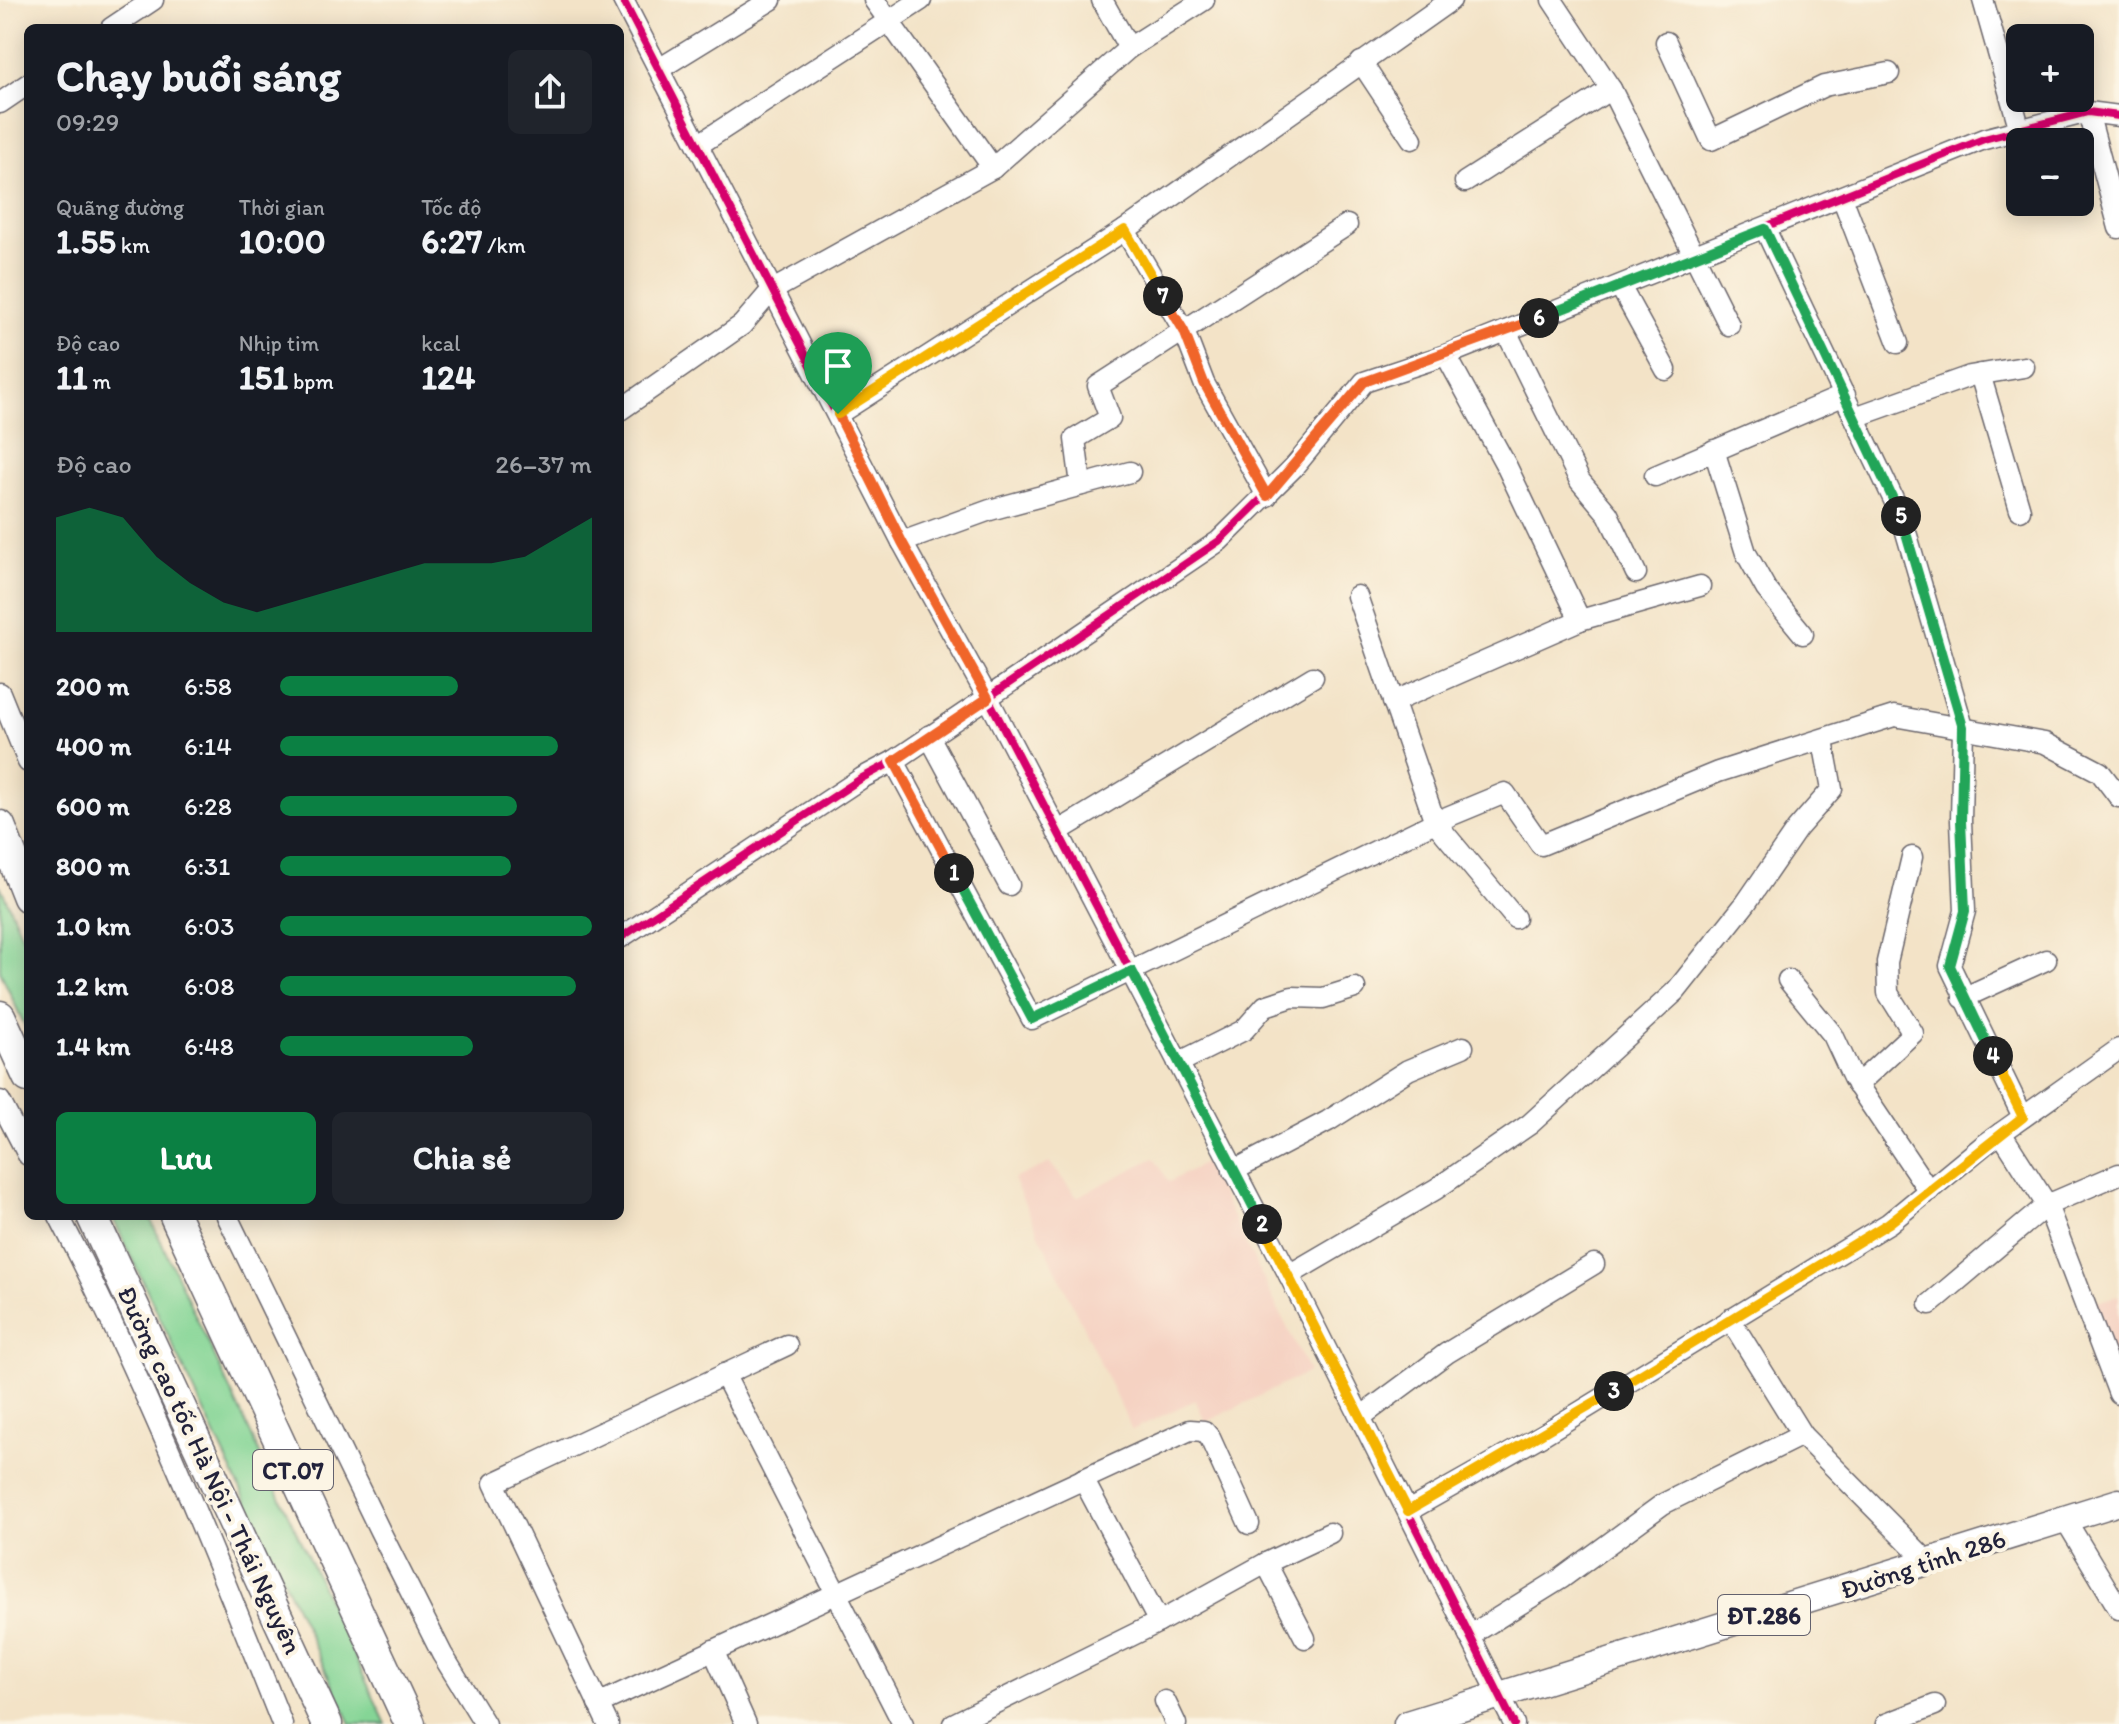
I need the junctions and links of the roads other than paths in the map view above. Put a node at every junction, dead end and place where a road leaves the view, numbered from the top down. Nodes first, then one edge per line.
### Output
1 (153, 0) edge
2 (623, 0) edge
3 (771, 0) edge
4 (874, 0) edge
5 (921, 0) edge
6 (1102, 0) edge
7 (1204, 0) edge
8 (1451, 0) edge
9 (1552, 0) edge
10 (1983, 0) edge
11 (890, 20) junction
12 (117, 24) edge
13 (1666, 42) dead end
14 (1129, 48) junction
15 (1361, 62) junction
16 (659, 69) junction
17 (1889, 73) dead end
18 (24, 87) edge
19 (1611, 89) junction
20 (0, 103) edge
21 (2088, 112) junction
22 (2119, 116) edge
23 (2019, 128) edge
24 (2028, 128) edge
25 (2006, 134) edge
26 (1412, 139) dead end
27 (698, 145) junction
28 (993, 168) junction
29 (1465, 182) dead end
30 (1842, 197) junction
31 (1347, 225) dead end
32 (2119, 228) edge
33 (1765, 229) junction
34 (1125, 230) junction
35 (1694, 257) junction
36 (1620, 286) junction
37 (771, 291) junction
38 (1729, 325) dead end
39 (1184, 331) junction
40 (1506, 331) junction
41 (1898, 343) dead end
42 (1446, 355) junction
43 (2024, 367) dead end
44 (1666, 370) dead end
45 (1980, 374) junction
46 (1845, 395) junction
47 (624, 407) edge
48 (838, 414) junction
49 (1855, 417) junction
50 (1714, 450) junction
51 (1130, 472) dead end
52 (1655, 476) dead end
53 (1081, 485) junction
54 (1267, 496) junction
55 (2020, 510) dead end
56 (902, 542) junction
57 (1636, 573) dead end
58 (1700, 586) dead end
59 (1357, 596) dead end
60 (1580, 620) junction
61 (1803, 634) dead end
62 (1313, 677) dead end
63 (0, 693) edge
64 (988, 698) junction
65 (1393, 702) junction
66 (1963, 727) junction
67 (929, 736) junction
68 (1823, 741) junction
69 (24, 752) edge
70 (894, 761) junction
71 (2119, 762) edge
72 (2100, 772) junction
73 (2119, 797) edge
74 (1435, 822) junction
75 (0, 826) edge
76 (1057, 832) junction
77 (1912, 857) dead end
78 (1009, 885) dead end
79 (24, 887) edge
80 (1515, 918) dead end
81 (624, 935) edge
82 (2046, 960) dead end
83 (1132, 971) junction
84 (1788, 980) dead end
85 (1355, 988) dead end
86 (1963, 998) junction
87 (0, 1016) edge
88 (1463, 1047) dead end
89 (2119, 1049) edge
90 (1178, 1063) junction
91 (24, 1068) edge
92 (1857, 1085) junction
93 (0, 1101) edge
94 (2023, 1117) junction
95 (2001, 1133) junction
96 (24, 1147) edge
97 (1233, 1171) junction
98 (2119, 1174) edge
99 (1929, 1191) junction
100 (2047, 1205) junction
101 (61, 1220) edge
102 (94, 1220) edge
103 (177, 1220) edge
104 (229, 1220) edge
105 (1594, 1264) dead end
106 (1289, 1275) junction
107 (1930, 1304) dead end
108 (1730, 1319) junction
109 (787, 1345) dead end
110 (724, 1374) junction
111 (2119, 1394) edge
112 (1362, 1416) junction
113 (1802, 1435) junction
114 (1083, 1479) junction
115 (2119, 1502) edge
116 (1408, 1511) junction
117 (2065, 1519) junction
118 (1249, 1524) dead end
119 (1330, 1533) dead end
120 (1928, 1562) junction
121 (1266, 1563) junction
122 (834, 1594) junction
123 (2119, 1609) edge
124 (1159, 1622) junction
125 (1469, 1636) junction
126 (1305, 1638) dead end
127 (713, 1650) junction
128 (1499, 1695) junction
129 (1165, 1701) dead end
130 (598, 1704) junction
131 (1935, 1705) dead end
132 (282, 1724) edge
133 (327, 1724) edge
134 (410, 1724) edge
135 (485, 1724) edge
136 (608, 1724) edge
137 (746, 1724) edge
138 (903, 1724) edge
139 (953, 1724) edge
140 (1176, 1724) edge
141 (1407, 1724) edge
142 (1514, 1724) edge
143 (1886, 1724) edge

1 - 12 street
2 - 16 street
3 - 16 street
4 - 11 street
5 - 11 street
6 - 14 street
7 - 14 street
8 - 15 street
9 - 19 street
10 - 23 street
11 - 27 street
11 - 28 street
13 - 17 street
14 - 28 street
15 - 26 street
15 - 34 street
16 - 27 street
18 - 20 street
19 - 29 street
19 - 35 street
21 - 22 street
21 - 24 street
21 - 32 street
25 - 30 street
27 - 37 street
28 - 37 street
30 - 33 street
30 - 41 street
31 - 39 street
33 - 35 street
33 - 46 street
34 - 39 street
34 - 48 street
35 - 36 street
35 - 38 street
36 - 40 street
36 - 44 street
37 - 47 street
37 - 48 street
39 - 53 street
39 - 54 street
40 - 42 street
40 - 57 street
42 - 54 street
42 - 60 street
43 - 45 street
45 - 49 street
45 - 55 street
46 - 49 street
46 - 50 street
48 - 56 street
49 - 66 street
50 - 52 street
50 - 61 street
51 - 53 street
53 - 56 street
54 - 64 street
56 - 64 street
58 - 60 street
59 - 65 street
60 - 65 street
62 - 76 street
63 - 69 street
64 - 67 street
64 - 76 street
65 - 74 street
66 - 68 street
66 - 72 street
66 - 86 street
67 - 70 street
67 - 78 street
68 - 74 street
68 - 106 street
70 - 81 street
70 - 83 street
71 - 72 street
72 - 73 street
74 - 80 street
74 - 83 street
75 - 79 highway
76 - 83 street
77 - 92 street
82 - 86 street
83 - 90 street
84 - 92 street
85 - 90 street
86 - 94 street
87 - 91 highway
88 - 97 street
89 - 94 street
90 - 97 street
92 - 99 street
93 - 96 street
94 - 95 street
95 - 99 street
95 - 100 street
97 - 106 street
98 - 100 street
99 - 108 street
100 - 107 street
100 - 111 street
101 - 132 street
102 - 133 highway, Đường cao tốc Hà Nội - Thái Nguyên / CT.07
103 - 134 highway, CT.07
104 - 135 street
105 - 112 street
106 - 112 street
108 - 113 street
108 - 116 street
109 - 110 street
110 - 122 street
110 - 130 street
112 - 116 street
113 - 120 street
113 - 125 street
114 - 118 street
114 - 122 street
114 - 124 street
115 - 117 main road, Đường tỉnh 286 / ĐT.286
116 - 125 street
117 - 120 main road, Đường tỉnh 286 / ĐT.286
117 - 123 street
119 - 121 street
120 - 128 main road, Đường tỉnh 286 / ĐT.286
121 - 124 street
121 - 126 street
122 - 127 street
122 - 138 street
124 - 139 street
125 - 128 street
127 - 130 street
127 - 137 street
128 - 141 main road, Đường tỉnh 286 / ĐT.286
128 - 142 street
129 - 140 street
130 - 136 street
131 - 143 street

